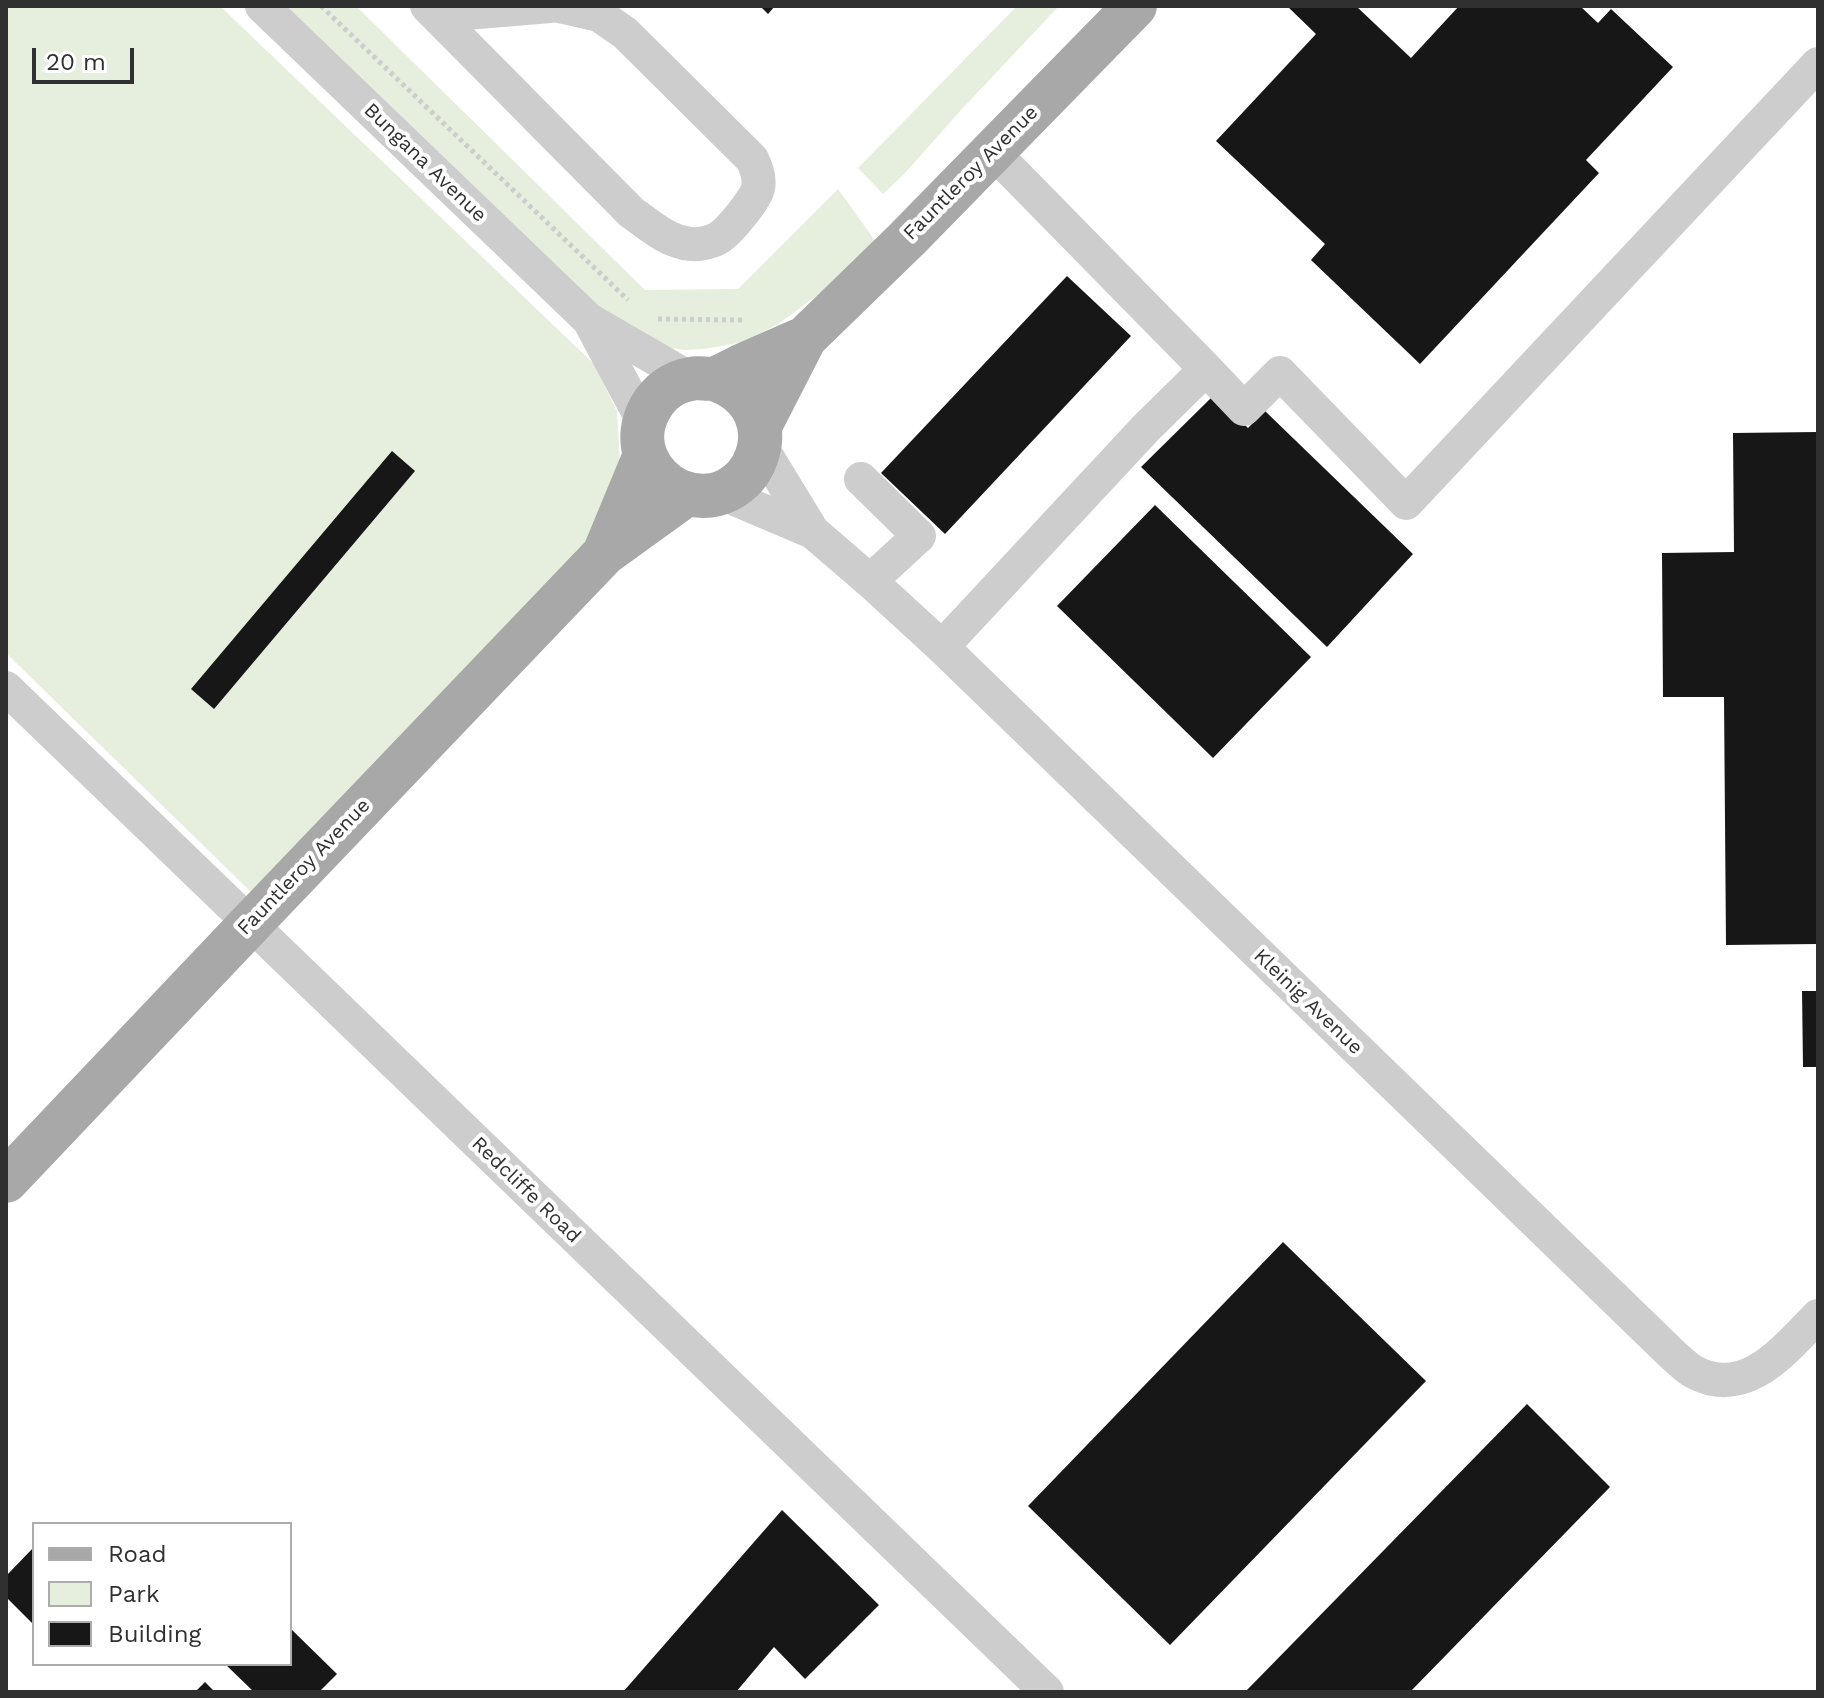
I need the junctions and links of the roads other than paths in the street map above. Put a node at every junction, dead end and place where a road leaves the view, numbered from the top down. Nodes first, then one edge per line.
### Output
1 (262, 6) edge
2 (427, 6) edge
3 (550, 6) edge
4 (559, 6) edge
5 (1135, 6) edge
6 (1818, 64) edge
7 (993, 152) junction
8 (589, 320) junction
9 (805, 338) junction
10 (1206, 369) junction
11 (702, 379) junction
12 (760, 436) junction
13 (644, 438) junction
14 (861, 479) dead end
15 (704, 493) junction
16 (813, 532) junction
17 (604, 554) junction
18 (870, 581) junction
19 (942, 647) junction
20 (6, 688) edge
21 (250, 924) junction
22 (6, 1181) edge
23 (1818, 1316) edge
24 (1047, 1692) edge

1 - 8 street, Bungana Avenue
2 - 3 street
2 - 4 street
5 - 7 main road, Fauntleroy Avenue
6 - 10 street
7 - 9 main road, Fauntleroy Avenue
7 - 10 street
8 - 11 street, Bungana Avenue
8 - 13 street, Bungana Avenue
9 - 11 main road, Fauntleroy Avenue
9 - 12 main road, Fauntleroy Avenue
10 - 19 street
11 - 12 main road
11 - 13 main road
12 - 15 main road
12 - 16 street, Kleinig Avenue
13 - 15 main road
13 - 17 main road, Fauntleroy Avenue
14 - 18 street
15 - 16 street, Kleinig Avenue
15 - 17 main road, Fauntleroy Avenue
16 - 18 street, Kleinig Avenue
17 - 21 main road, Fauntleroy Avenue
18 - 19 street, Kleinig Avenue
19 - 23 street, Kleinig Avenue
20 - 21 street, Redcliffe Road
21 - 22 main road, Fauntleroy Avenue
21 - 24 street, Redcliffe Road

